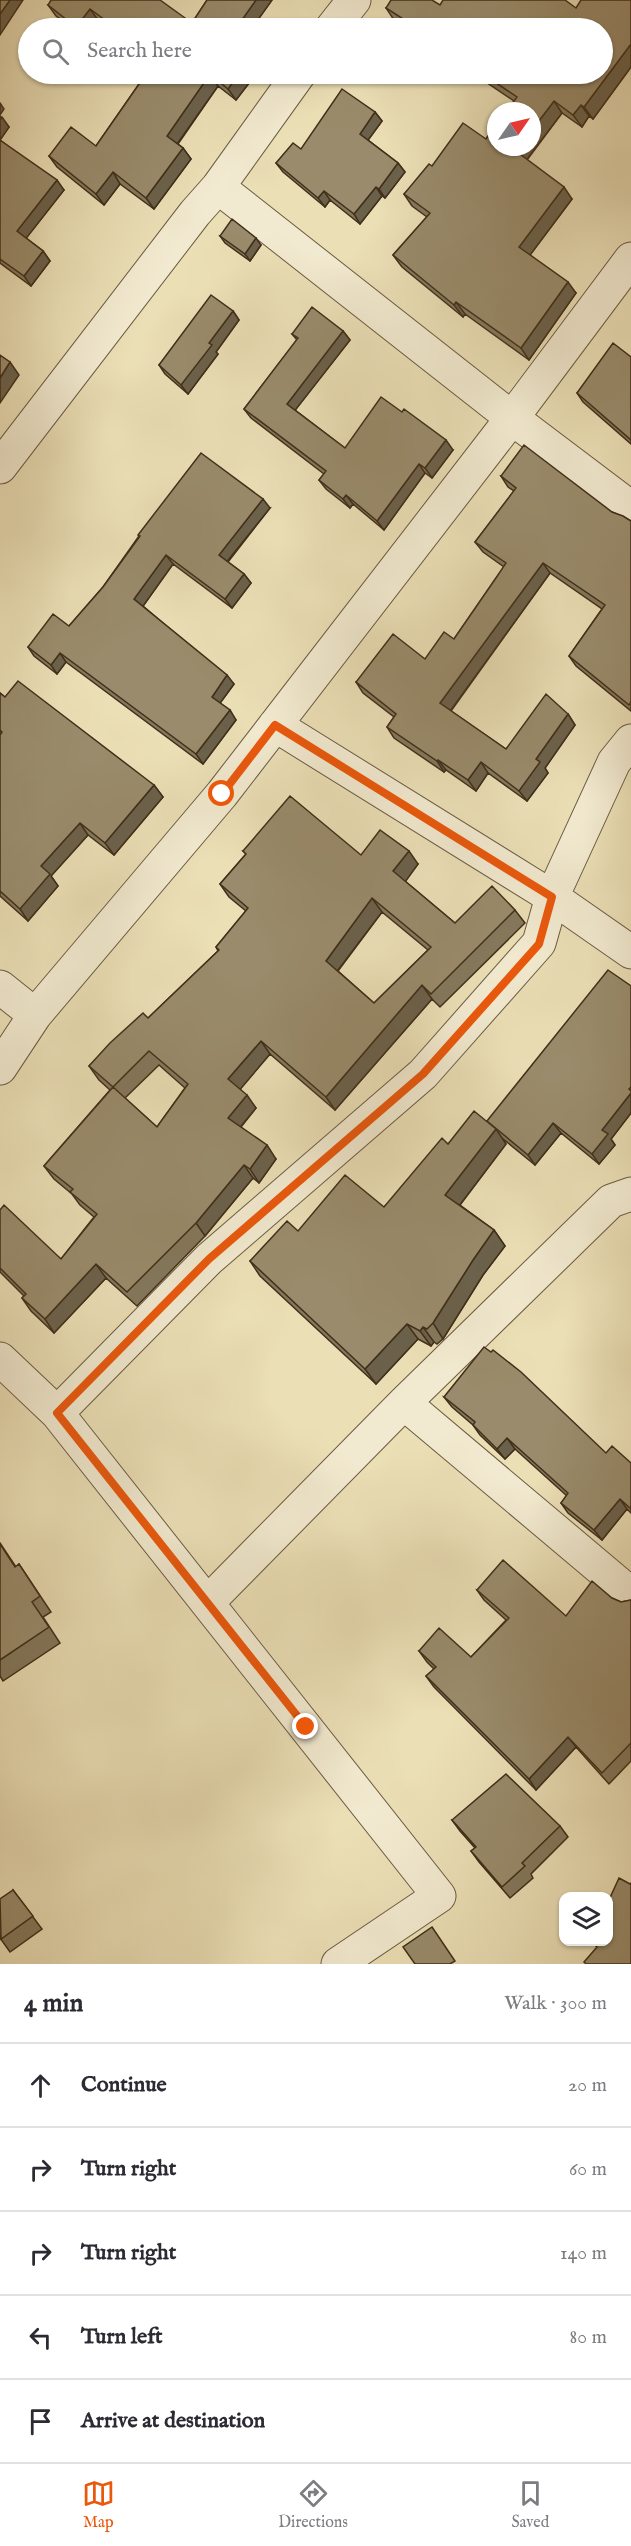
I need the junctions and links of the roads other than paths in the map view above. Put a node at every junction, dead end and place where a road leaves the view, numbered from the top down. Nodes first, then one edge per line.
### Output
1 (354, 0) edge
2 (340, 18) edge
3 (292, 84) edge
4 (218, 187) junction
5 (631, 259) edge
6 (512, 418) junction
7 (0, 467) edge
8 (631, 508) edge
9 (275, 725) junction
10 (631, 741) edge
11 (552, 897) junction
12 (631, 952) edge
13 (0, 987) edge
14 (35, 1015) junction
15 (0, 1068) edge
16 (631, 1194) edge
17 (0, 1359) edge
18 (404, 1403) junction
19 (57, 1413) junction
20 (631, 1594) edge
21 (208, 1602) junction
22 (338, 1964) edge

1 - 2 street
3 - 4 street
4 - 6 street
4 - 7 street
5 - 6 street
6 - 8 street
6 - 9 street
9 - 11 street
9 - 14 street
10 - 11 street
11 - 12 street
11 - 19 street
13 - 14 street
14 - 15 street
16 - 18 street
17 - 19 street
18 - 20 street
18 - 21 street
19 - 21 street
21 - 22 street

